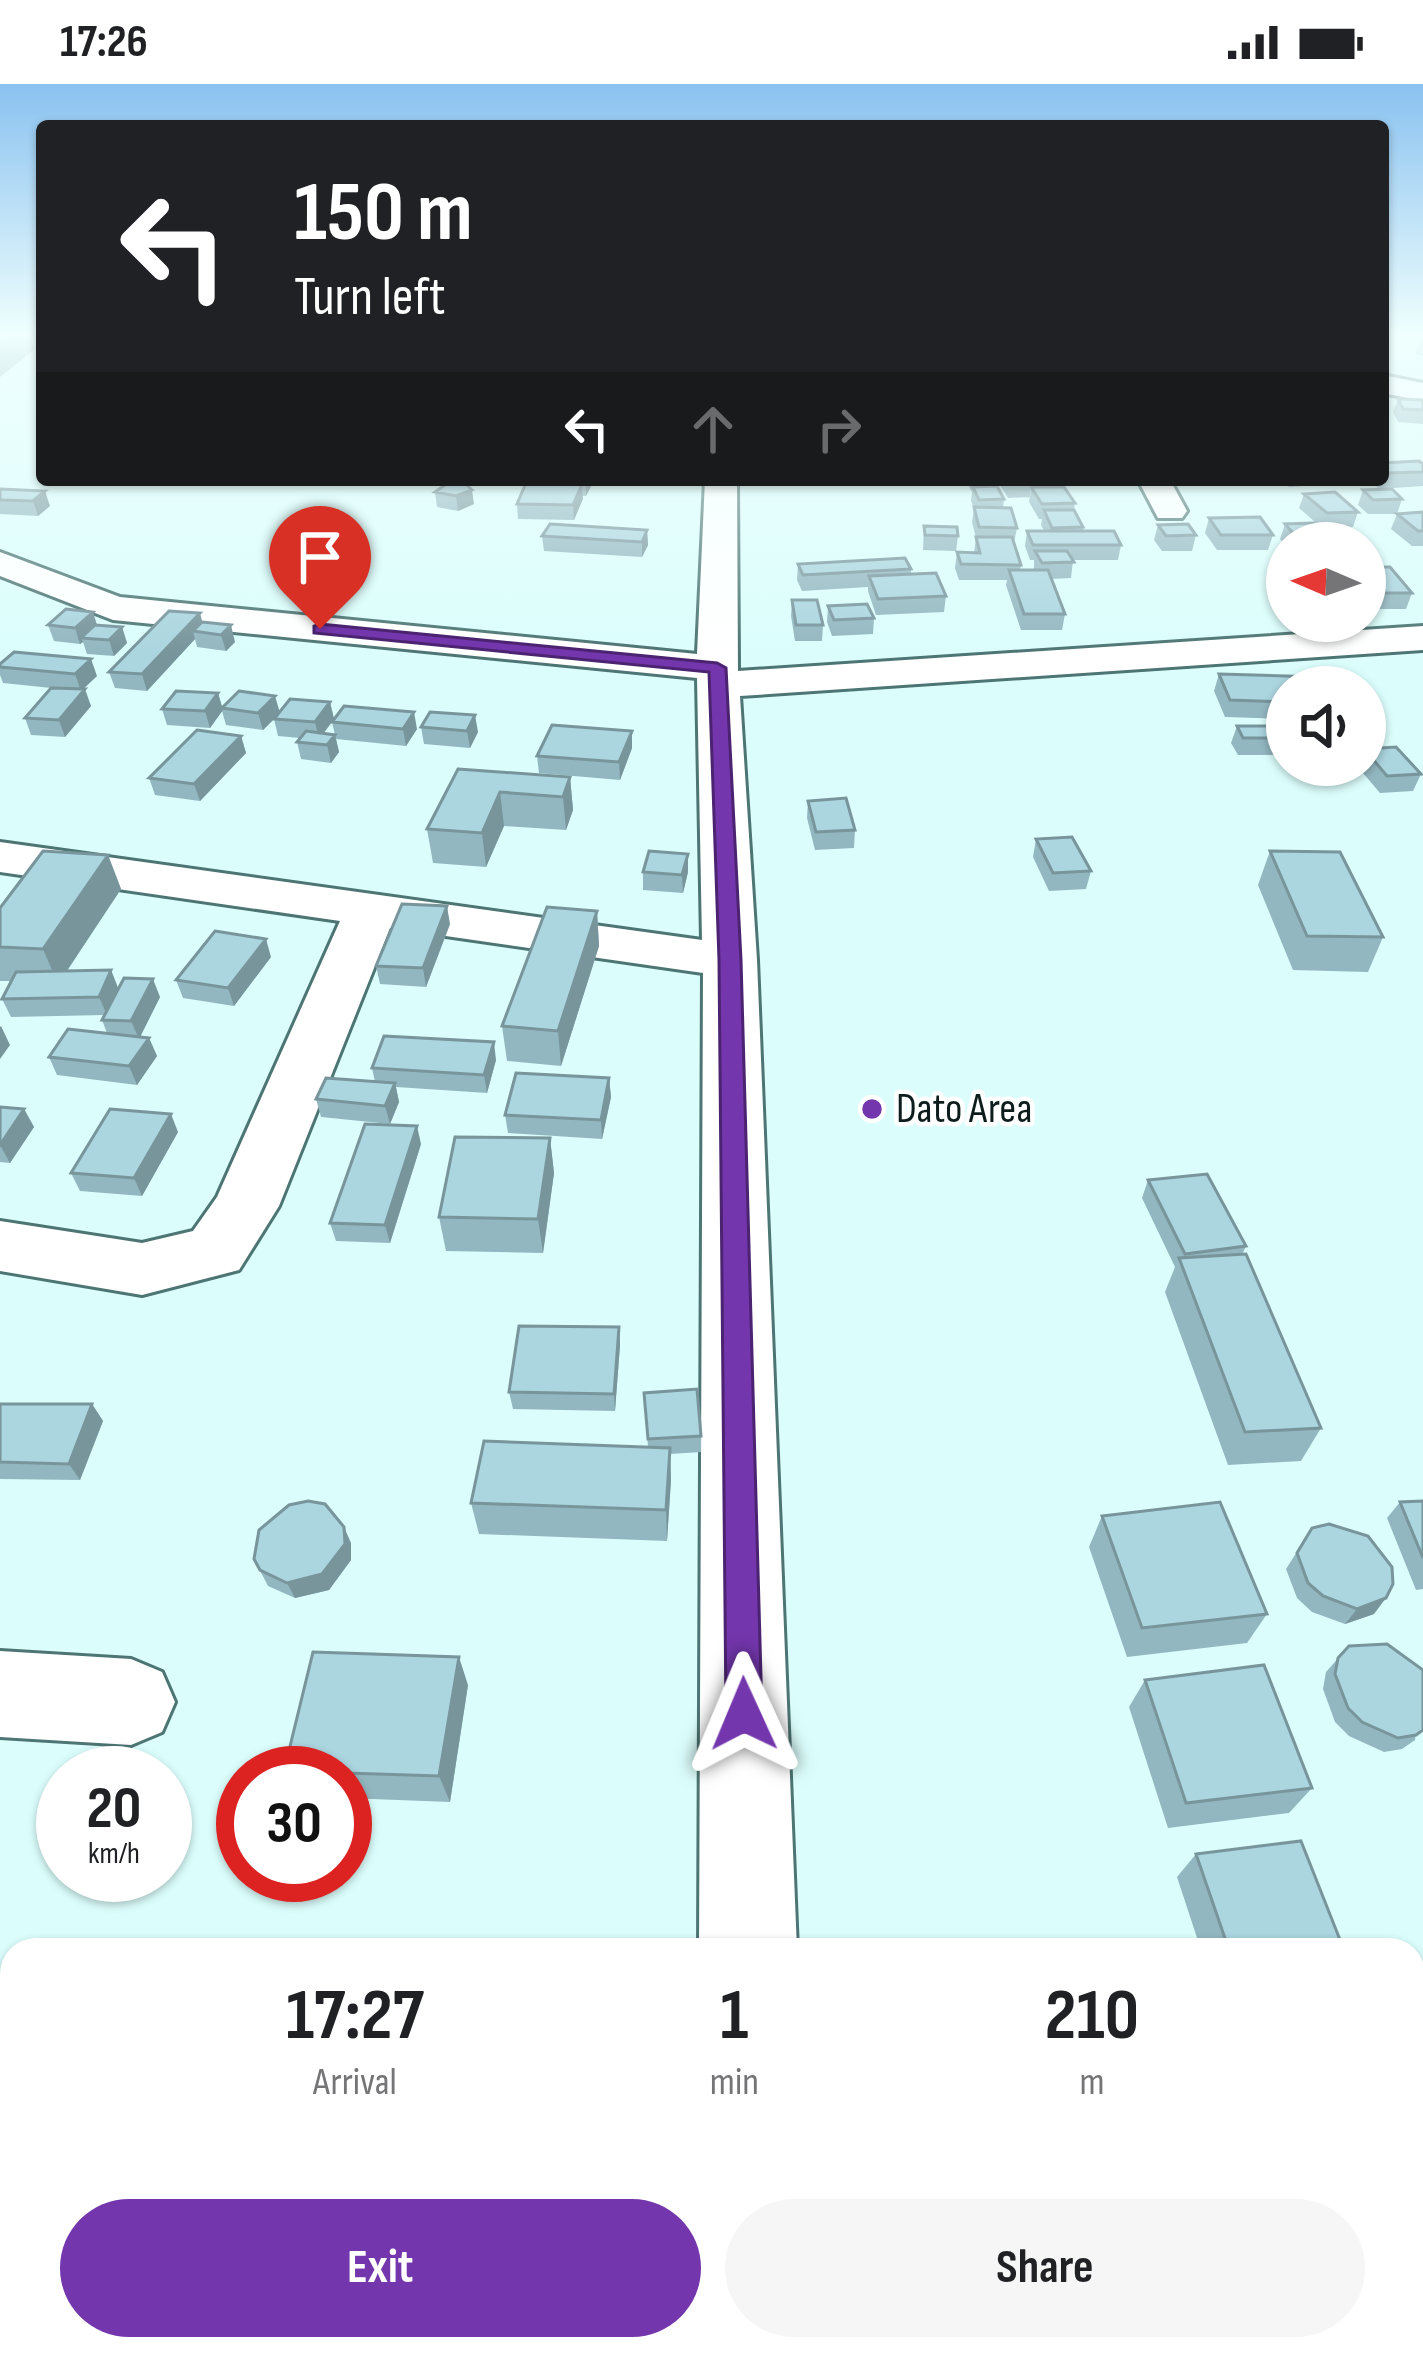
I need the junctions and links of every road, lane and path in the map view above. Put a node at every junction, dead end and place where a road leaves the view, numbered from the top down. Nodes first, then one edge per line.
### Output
1 (721, 486) edge
2 (1157, 486) edge
3 (1170, 511) dead end
4 (0, 563) edge
5 (1423, 638) edge
6 (718, 676) junction
7 (0, 857) edge
8 (371, 910) junction
9 (730, 960) junction
10 (0, 1246) edge
11 (0, 1694) edge
12 (131, 1702) dead end
13 (748, 1938) edge

1 - 6 street
2 - 3 street
4 - 6 street
5 - 6 street
6 - 9 street
7 - 8 street
8 - 9 street
8 - 10 street
9 - 13 street
11 - 12 street

